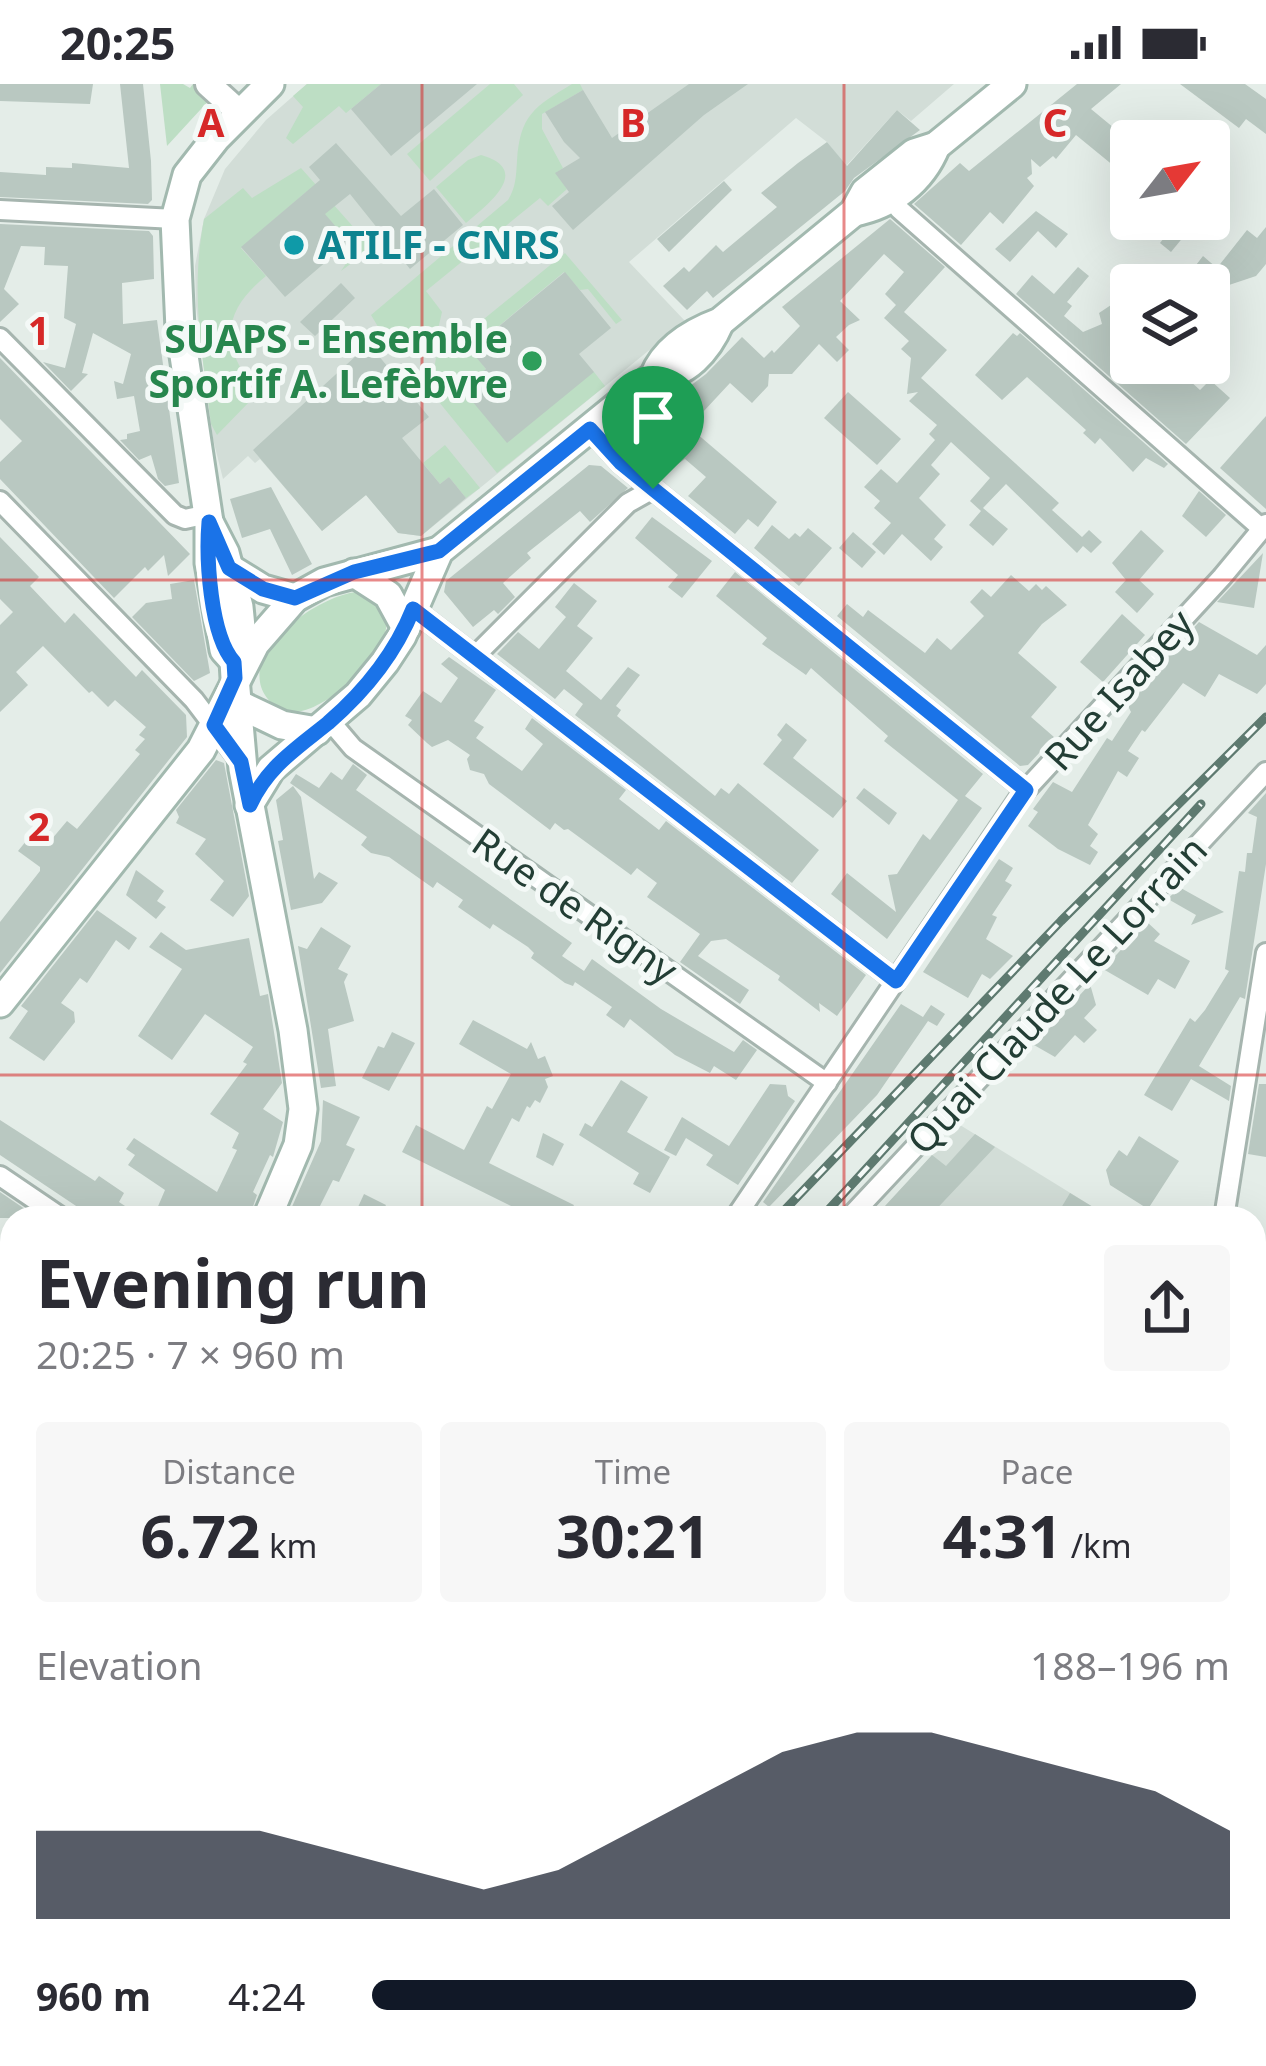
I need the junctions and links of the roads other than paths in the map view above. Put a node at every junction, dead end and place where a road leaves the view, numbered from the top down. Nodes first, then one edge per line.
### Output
1 (208, 84) edge
2 (270, 84) edge
3 (1012, 84) edge
4 (240, 113) junction
5 (936, 146) junction
6 (892, 198) junction
7 (0, 210) edge
8 (854, 212) junction
9 (175, 219) junction
10 (0, 338) edge
11 (590, 429) junction
12 (653, 489) junction
13 (0, 501) edge
14 (209, 522) junction
15 (1264, 526) edge
16 (439, 551) junction
17 (229, 568) junction
18 (354, 572) junction
19 (295, 598) junction
20 (410, 618) junction
21 (475, 656) junction
22 (236, 682) junction
23 (214, 725) junction
24 (323, 726) junction
25 (243, 769) junction
26 (1266, 772) edge
27 (1026, 790) junction
28 (250, 805) junction
29 (1266, 953) edge
30 (896, 981) junction
31 (0, 1003) edge
32 (827, 1084) junction
33 (0, 1176) edge
34 (44, 1206) edge
35 (272, 1206) edge
36 (743, 1206) edge
37 (860, 1206) edge
38 (1226, 1206) edge

1 - 4 street
2 - 4 main road
3 - 5 main road
4 - 9 main road
5 - 6 main road
5 - 8 main road
6 - 8 main road
6 - 15 street
7 - 9 street
8 - 11 main road
9 - 14 main road
10 - 14 street
11 - 12 street
11 - 16 main road
12 - 21 street
12 - 27 street
13 - 23 street
14 - 17 main road
14 - 22 main road
15 - 27 street, Rue Isabey
16 - 18 main road
16 - 20 main road
17 - 19 main road
17 - 22 main road
18 - 19 main road
18 - 20 main road
19 - 22 main road
20 - 21 street
20 - 24 main road
21 - 30 street
22 - 23 main road
22 - 24 main road
22 - 25 main road
23 - 25 street
23 - 31 main road
24 - 28 main road
24 - 32 street, Rue de Rigny
25 - 28 main road
26 - 37 street, Quai Claude Le Lorrain
27 - 30 street, Rue Isabey
28 - 35 main road
29 - 38 street
30 - 32 street, Rue Isabey
32 - 36 street, Rue Isabey
33 - 34 street

